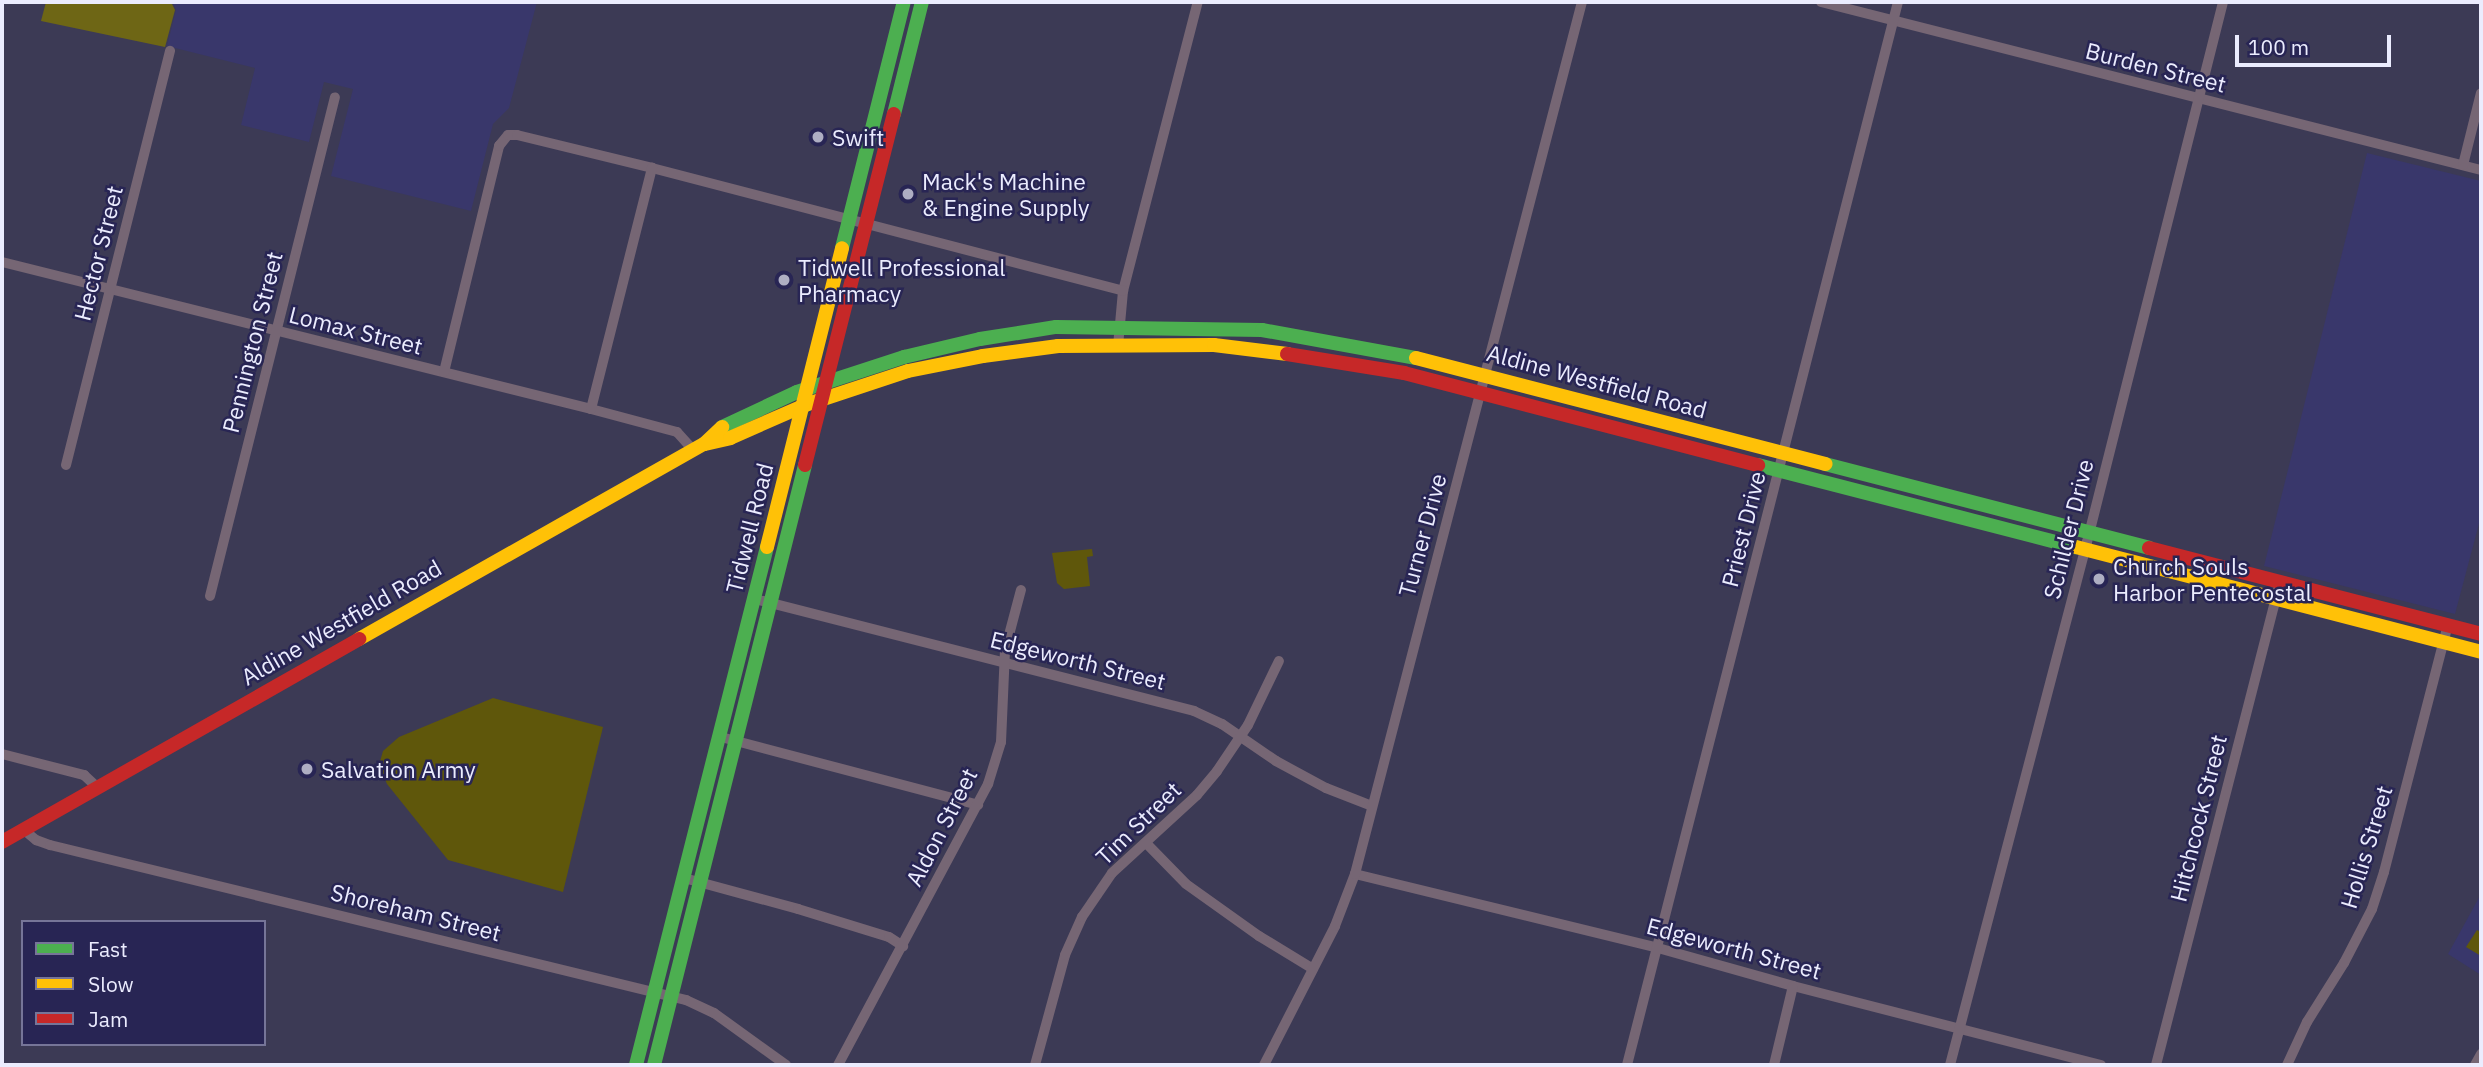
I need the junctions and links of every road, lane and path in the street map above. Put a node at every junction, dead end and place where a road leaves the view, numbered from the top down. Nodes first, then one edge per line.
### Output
1 (904, 2) edge
2 (922, 2) edge
3 (1198, 2) edge
4 (1582, 2) edge
5 (1821, 2) edge
6 (1898, 2) edge
7 (2223, 2) edge
8 (1893, 20) junction
9 (170, 51) dead end
10 (881, 86) junction
11 (899, 93) junction
12 (2481, 93) edge
13 (335, 97) dead end
14 (2199, 99) junction
15 (2463, 166) junction
16 (652, 168) junction
17 (2481, 170) edge
18 (849, 220) junction
19 (867, 225) junction
20 (2, 262) edge
21 (110, 290) junction
22 (1123, 291) junction
23 (1120, 328) junction
24 (276, 331) junction
25 (980, 340) junction
26 (1118, 346) junction
27 (983, 356) junction
28 (444, 372) junction
29 (1485, 376) junction
30 (825, 384) junction
31 (806, 389) junction
32 (1481, 393) junction
33 (821, 401) junction
34 (802, 407) junction
35 (591, 409) junction
36 (1638, 416) junction
37 (1633, 433) junction
38 (698, 447) junction
39 (1784, 453) junction
40 (66, 465) dead end
41 (1780, 470) junction
42 (1939, 493) junction
43 (1934, 510) junction
44 (2090, 532) junction
45 (2085, 549) junction
46 (2280, 582) junction
47 (1021, 590) dead end
48 (211, 596) dead end
49 (755, 599) junction
50 (2276, 599) junction
51 (772, 603) junction
52 (2372, 605) junction
53 (2368, 622) junction
54 (2448, 625) junction
55 (2481, 634) edge
56 (2444, 642) junction
57 (2481, 652) edge
58 (1279, 661) dead end
59 (1004, 663) junction
60 (1241, 736) junction
61 (720, 737) junction
62 (737, 741) junction
63 (2, 754) edge
64 (97, 788) junction
65 (978, 805) junction
66 (1372, 806) junction
67 (24, 830) junction
68 (2, 842) edge
69 (1146, 843) junction
70 (1355, 874) junction
71 (684, 878) junction
72 (701, 883) junction
73 (903, 946) junction
74 (1658, 948) junction
75 (1313, 969) junction
76 (1793, 986) junction
77 (653, 991) junction
78 (672, 996) junction
79 (1960, 1028) junction
80 (2481, 1054) edge
81 (636, 1065) edge
82 (654, 1065) edge
83 (786, 1065) edge
84 (838, 1065) edge
85 (1035, 1065) edge
86 (1264, 1065) edge
87 (1626, 1065) edge
88 (1773, 1065) edge
89 (1950, 1065) edge
90 (2101, 1065) edge
91 (2156, 1065) edge
92 (2287, 1065) edge
93 (2475, 1065) edge

1 - 10 main road, Tidwell Road
2 - 11 main road, Tidwell Road
3 - 22 street
4 - 29 street, Turner Drive
5 - 8 street, Burden Street
6 - 8 street, Priest Drive
7 - 14 street, Schilder Drive
8 - 14 street, Burden Street
8 - 39 street, Priest Drive
9 - 21 street, Hector Street
10 - 11 main road
10 - 18 main road, Tidwell Road
11 - 19 main road, Tidwell Road
12 - 15 street
13 - 24 street, Pennington Street
14 - 15 street, Burden Street
14 - 44 street, Schilder Drive
15 - 17 street, Burden Street
16 - 18 street
16 - 28 street
16 - 35 street
18 - 19 street
18 - 31 main road, Tidwell Road
19 - 22 street
19 - 30 main road, Tidwell Road
20 - 21 street, Lomax Street
21 - 24 street, Lomax Street
21 - 40 street, Hector Street
22 - 23 street
23 - 25 main road, Aldine Westfield Road
23 - 26 street
23 - 29 main road, Aldine Westfield Road
24 - 28 street, Lomax Street
24 - 48 street, Pennington Street
25 - 27 main road
25 - 30 main road, Aldine Westfield Road
26 - 27 main road, Aldine Westfield Road
26 - 32 main road, Aldine Westfield Road
27 - 33 main road, Aldine Westfield Road
28 - 35 street, Lomax Street
29 - 32 street, Turner Drive
29 - 36 main road, Aldine Westfield Road
30 - 31 main road, Aldine Westfield Road
30 - 33 main road, Tidwell Road
31 - 34 main road, Tidwell Road
31 - 38 main road, Aldine Westfield Road
32 - 37 main road, Aldine Westfield Road
32 - 66 street, Turner Drive
33 - 34 main road, Aldine Westfield Road
33 - 51 main road, Tidwell Road
34 - 38 main road, Aldine Westfield Road
34 - 49 main road, Tidwell Road
35 - 38 street, Lomax Street
36 - 37 main road
36 - 39 main road, Aldine Westfield Road
37 - 41 main road, Aldine Westfield Road
38 - 64 main road, Aldine Westfield Road
39 - 41 street, Priest Drive
39 - 42 main road, Aldine Westfield Road
41 - 43 main road, Aldine Westfield Road
41 - 74 street, Priest Drive
42 - 43 main road
42 - 44 main road, Aldine Westfield Road
43 - 45 main road, Aldine Westfield Road
44 - 45 street, Schilder Drive
44 - 46 main road, Aldine Westfield Road
45 - 50 main road, Aldine Westfield Road
45 - 79 street, Schilder Drive
46 - 50 street, Hitchcock Street
46 - 52 main road, Aldine Westfield Road
47 - 59 street, Aldon Street
49 - 51 street, Edgeworth Street
49 - 61 main road, Tidwell Road
50 - 53 main road, Aldine Westfield Road
50 - 91 street, Hitchcock Street
51 - 59 street, Edgeworth Street
51 - 62 main road, Tidwell Road
52 - 53 main road
52 - 54 main road, Aldine Westfield Road
53 - 56 main road, Aldine Westfield Road
54 - 55 main road, Aldine Westfield Road
54 - 56 street, Hollis Street
56 - 57 main road, Aldine Westfield Road
56 - 92 street, Hollis Street
58 - 60 street, Tim Street
59 - 60 street, Edgeworth Street
59 - 65 street, Aldon Street
60 - 66 street, Edgeworth Street
60 - 69 street, Tim Street
61 - 62 street
61 - 71 main road, Tidwell Road
62 - 65 street
62 - 72 main road, Tidwell Road
63 - 64 street
64 - 67 main road, Aldine Westfield Road
65 - 73 street, Aldon Street
66 - 70 street, Turner Drive
67 - 68 main road, Aldine Westfield Road
67 - 77 street, Shoreham Street
69 - 75 street
69 - 85 street, Tim Street
70 - 74 street, Edgeworth Street
70 - 75 street, Turner Drive
71 - 72 street
71 - 77 main road, Tidwell Road
72 - 73 street
72 - 78 main road, Tidwell Road
73 - 84 street, Aldon Street
74 - 76 street, Edgeworth Street
74 - 87 street, Priest Drive
75 - 86 street, Turner Drive
76 - 79 street, Edgeworth Street
76 - 88 street
77 - 78 street, Shoreham Street
77 - 81 main road, Tidwell Road
78 - 82 main road, Tidwell Road
78 - 83 street, Shoreham Street
79 - 89 street, Schilder Drive
79 - 90 street, Edgeworth Street
80 - 93 street

